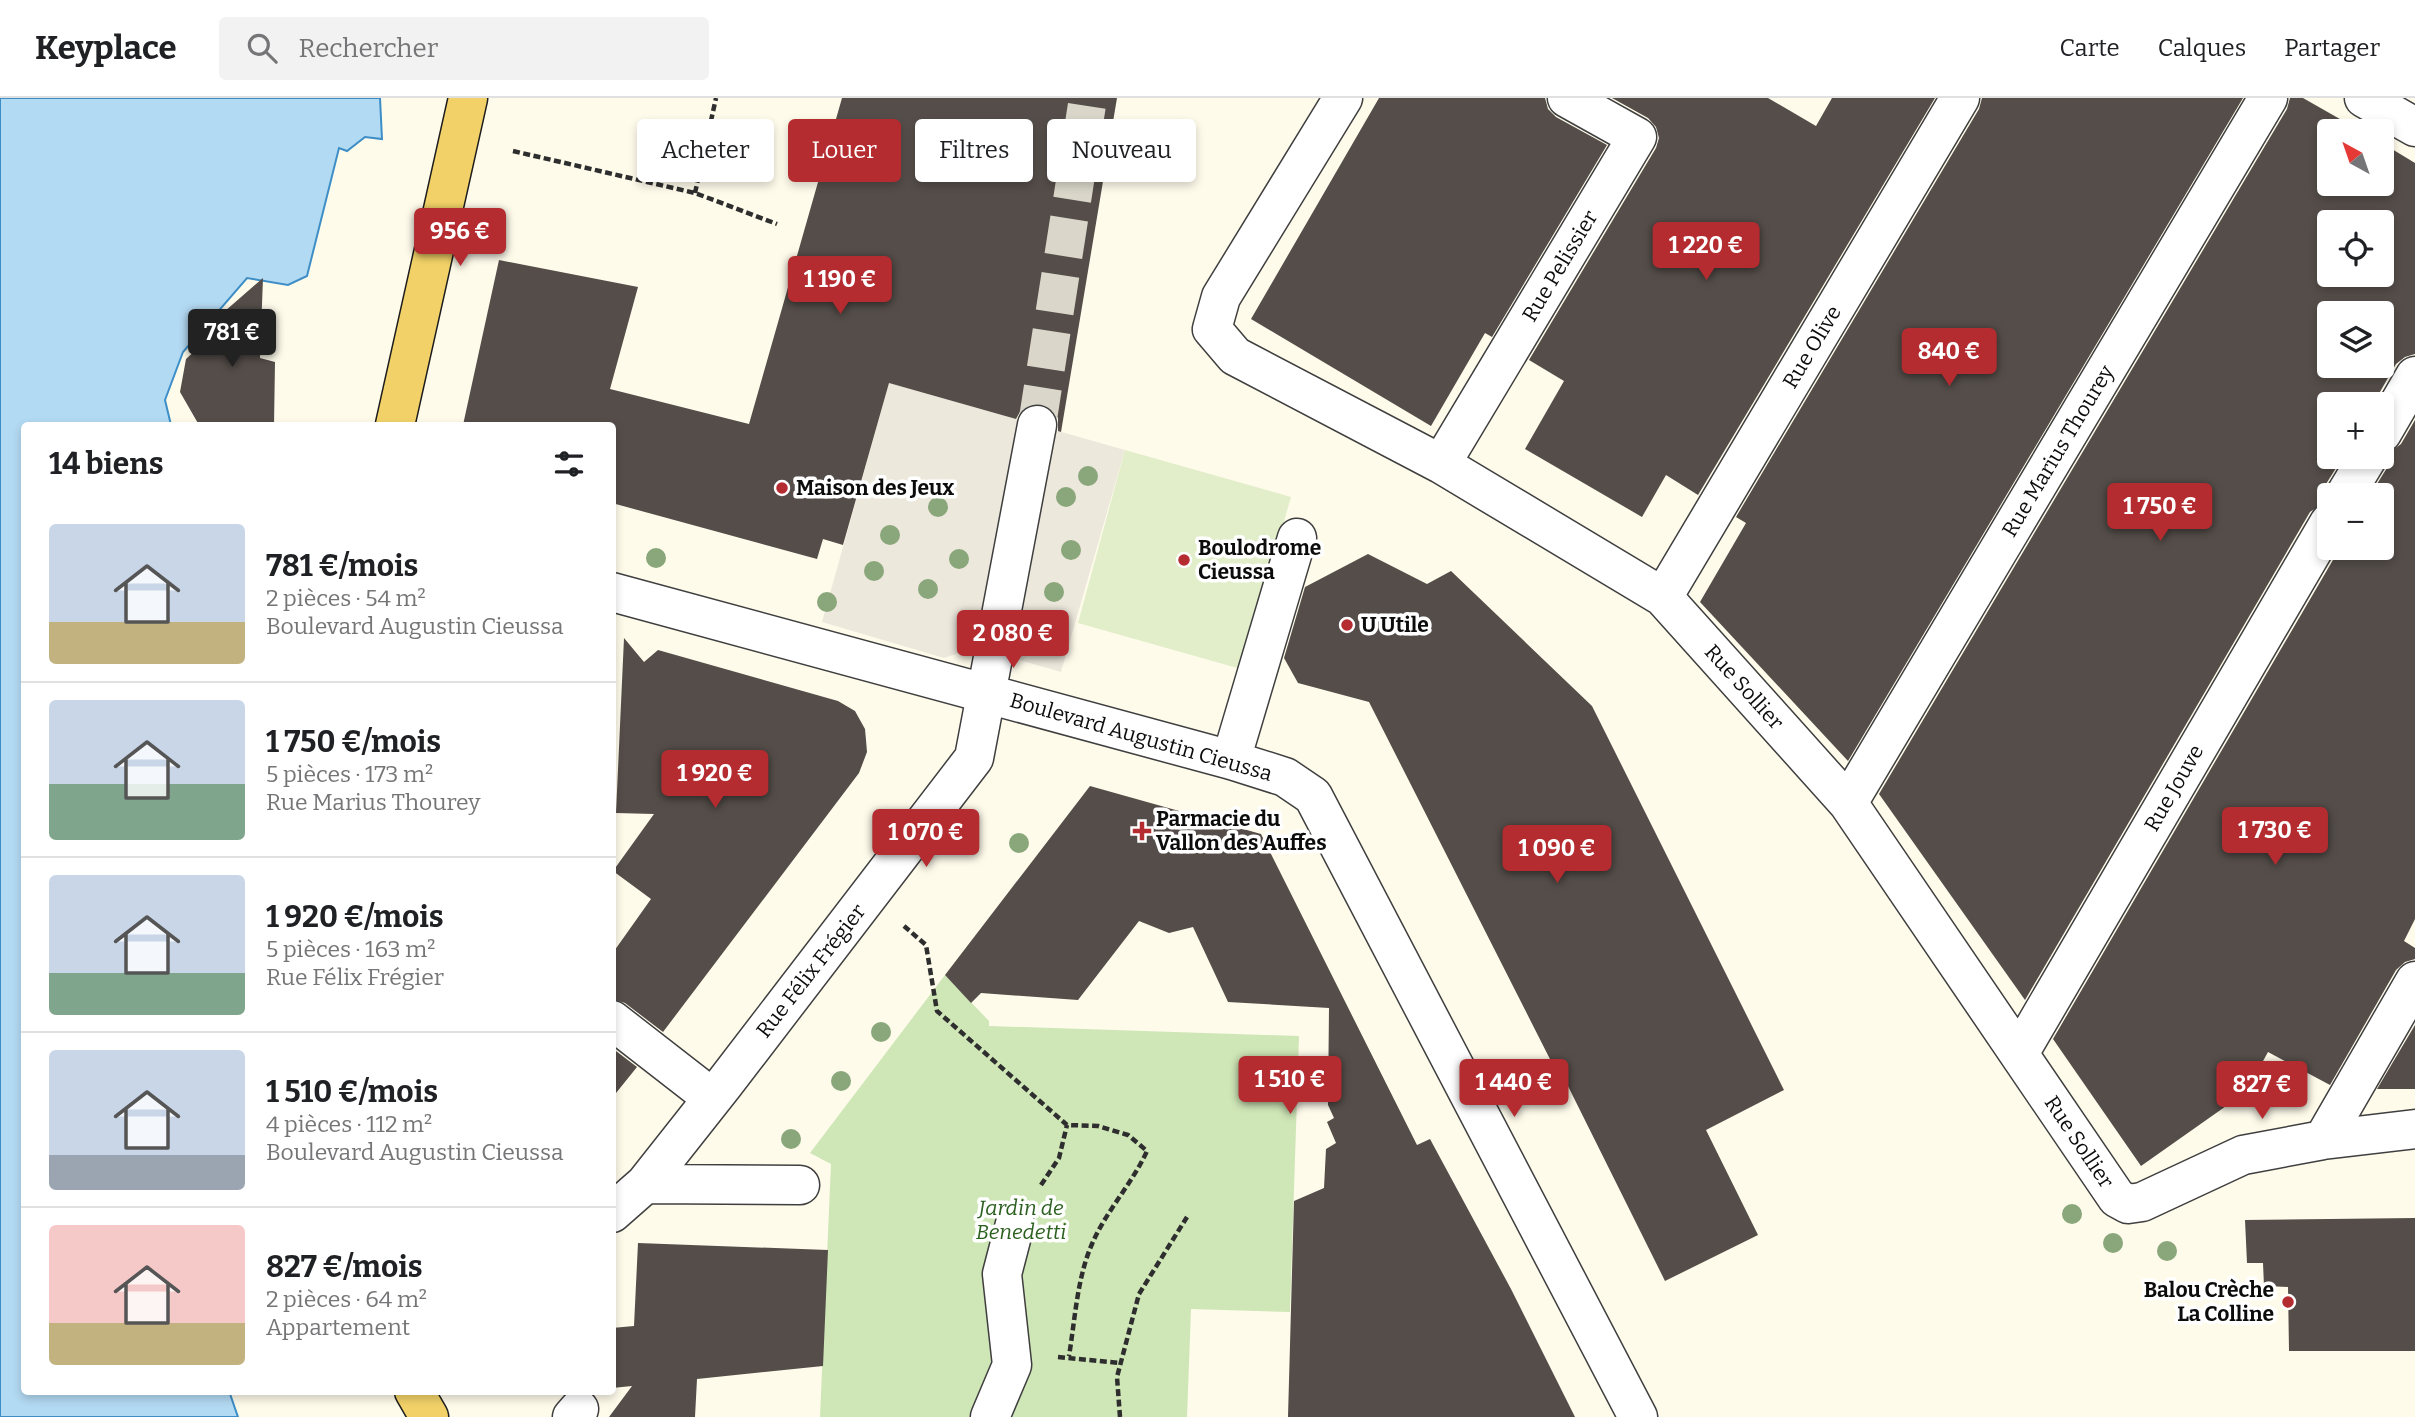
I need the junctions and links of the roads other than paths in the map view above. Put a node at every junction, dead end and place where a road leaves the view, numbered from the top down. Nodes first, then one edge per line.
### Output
1 (468, 98) edge
2 (1343, 98) edge
3 (1567, 98) edge
4 (1960, 98) edge
5 (2269, 98) edge
6 (2364, 98) edge
7 (2415, 127) edge
8 (2415, 376) edge
9 (2394, 412) edge
10 (396, 422) edge
11 (1037, 425) tunnel mouth
12 (1441, 464) junction
13 (1297, 538) dead end
14 (2317, 544) edge
15 (616, 593) edge
16 (1663, 597) junction
17 (986, 694) junction
18 (1231, 760) junction
19 (1848, 803) junction
20 (2415, 981) edge
21 (616, 1023) edge
22 (2020, 1052) junction
23 (711, 1097) junction
24 (2415, 1129) edge
25 (2323, 1140) junction
26 (645, 1184) junction
27 (800, 1185) dead end
28 (616, 1209) edge
29 (1015, 1224) road end
30 (416, 1395) edge
31 (429, 1417) edge
32 (990, 1417) edge
33 (1638, 1417) edge

1 - 10 main road
2 - 12 street, Rue Sollier
3 - 12 street, Rue Pelissier
4 - 16 street, Rue Olive
5 - 19 street, Rue Marius Thourey
6 - 7 street
8 - 9 street
11 - 17 street, Rue Félix Frégier
12 - 16 street, Rue Sollier
13 - 18 street
14 - 22 street, Rue Jouve
15 - 17 street, Boulevard Augustin Cieussa
16 - 19 street, Rue Sollier
17 - 18 street, Boulevard Augustin Cieussa
17 - 23 street, Rue Félix Frégier
18 - 33 street, Boulevard Augustin Cieussa
19 - 22 street, Rue Sollier
20 - 25 street
21 - 23 street
22 - 25 street, Rue Sollier
23 - 26 street, Rue Félix Frégier
24 - 25 street
26 - 27 street
26 - 28 street, Rue Félix Frégier
29 - 32 street
30 - 31 main road

